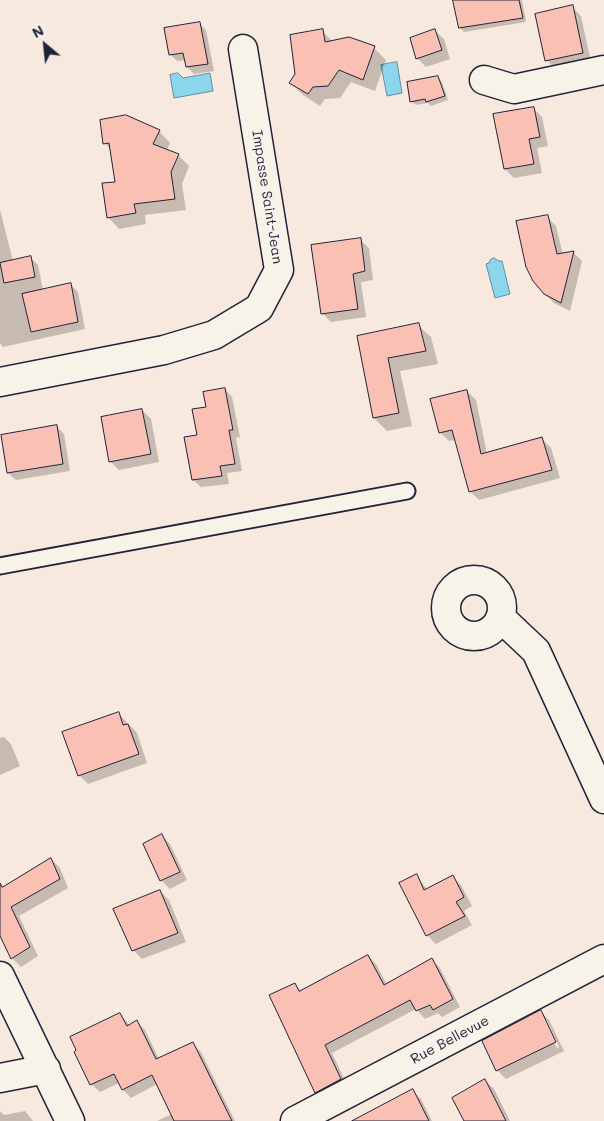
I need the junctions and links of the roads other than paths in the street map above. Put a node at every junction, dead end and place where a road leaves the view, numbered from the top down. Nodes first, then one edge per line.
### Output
1 (243, 49) dead end
2 (604, 70) edge
3 (484, 80) dead end
4 (0, 382) edge
5 (406, 491) dead end
6 (0, 566) edge
7 (501, 618) dead end
8 (604, 800) edge
9 (604, 959) edge
10 (0, 976) edge
11 (46, 1069) junction
12 (0, 1078) edge
13 (329, 1114) edge
14 (70, 1121) edge
15 (295, 1121) edge

1 - 4 street, Impasse Saint-Jean
2 - 3 street
5 - 6 lane
7 - 8 street
9 - 13 street, Rue Bellevue
10 - 11 street
11 - 12 street
11 - 14 street
13 - 15 street, Rue Bellevue

